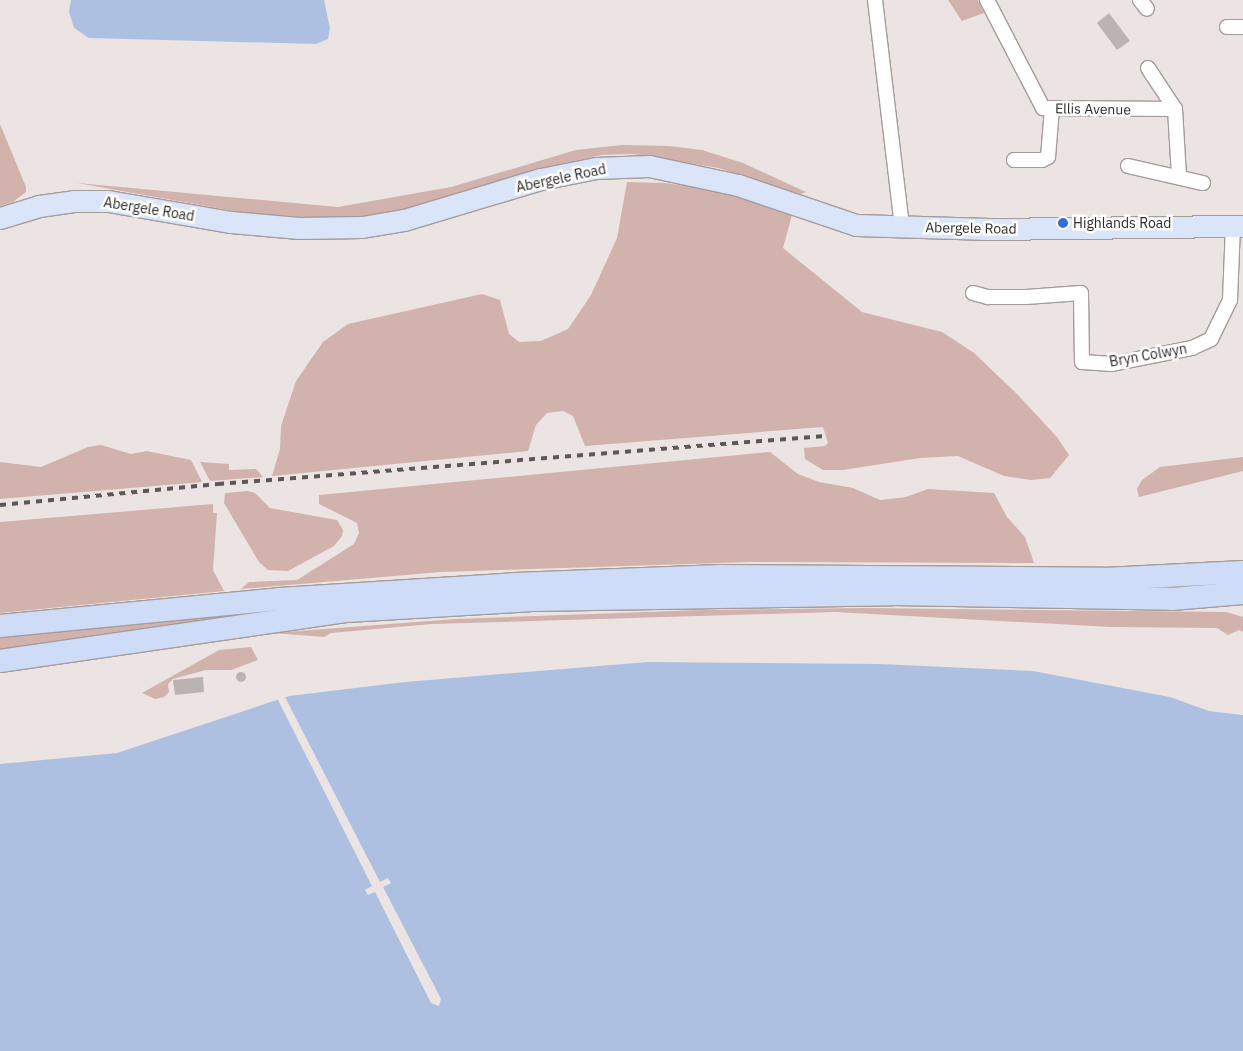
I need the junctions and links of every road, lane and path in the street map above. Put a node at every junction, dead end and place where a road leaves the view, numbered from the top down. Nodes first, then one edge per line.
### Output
1 (875, 0) edge
2 (987, 0) edge
3 (1227, 27) dead end
4 (1243, 27) edge
5 (1148, 68) dead end
6 (1052, 108) junction
7 (1175, 109) junction
8 (1014, 160) dead end
9 (1128, 166) dead end
10 (1179, 177) junction
11 (1203, 183) dead end
12 (0, 218) edge
13 (1238, 226) edge
14 (902, 227) junction
15 (973, 293) dead end
16 (1243, 572) edge
17 (1243, 593) edge
18 (284, 609) junction
19 (0, 626) edge
20 (0, 662) edge

1 - 14 street
2 - 6 street, Ellis Avenue
3 - 4 street
5 - 7 street
6 - 7 street, Ellis Avenue
6 - 8 street
7 - 10 street
9 - 10 street
10 - 11 street
12 - 14 main road, Abergele Road
13 - 14 main road, Abergele Road
13 - 15 street, Bryn Colwyn
16 - 18 highway
17 - 18 highway
18 - 19 highway
18 - 20 highway

